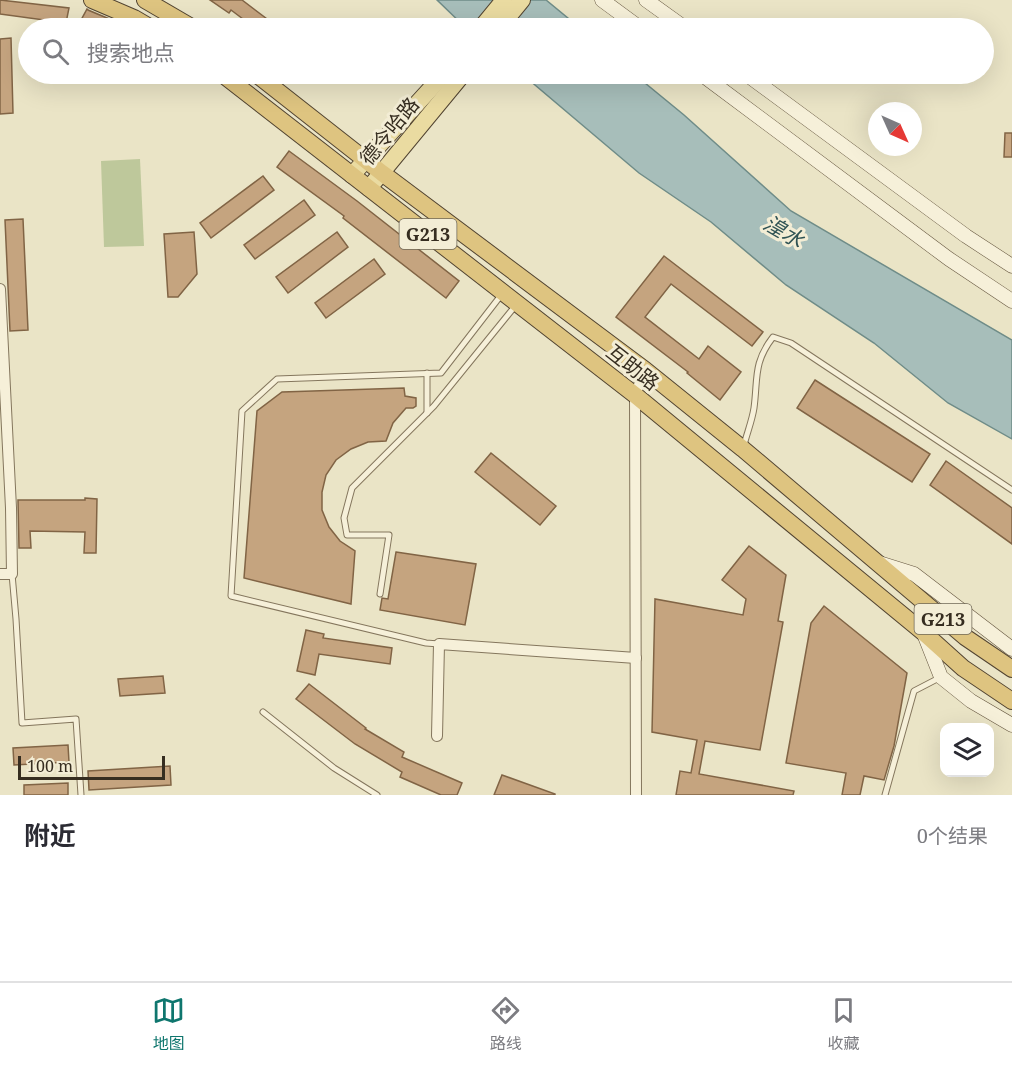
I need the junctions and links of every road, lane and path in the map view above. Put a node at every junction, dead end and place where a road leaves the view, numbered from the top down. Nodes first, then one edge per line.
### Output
1 (92, 0) edge
2 (145, 0) edge
3 (504, 0) edge
4 (522, 0) edge
5 (602, 0) edge
6 (646, 0) edge
7 (135, 18) edge
8 (176, 18) edge
9 (489, 18) edge
10 (508, 18) edge
11 (626, 18) edge
12 (671, 18) edge
13 (235, 84) edge
14 (269, 84) edge
15 (435, 84) edge
16 (455, 84) edge
17 (714, 84) edge
18 (760, 84) edge
19 (365, 159) junction
20 (381, 173) junction
21 (352, 175) junction
22 (369, 188) junction
23 (1012, 266) edge
24 (0, 289) edge
25 (503, 292) junction
26 (1012, 301) edge
27 (517, 304) junction
28 (645, 370) junction
29 (427, 373) junction
30 (634, 395) junction
31 (427, 414) junction
32 (743, 449) junction
33 (1012, 490) edge
34 (879, 563) junction
35 (12, 573) junction
36 (0, 574) edge
37 (380, 594) dead end
38 (924, 632) junction
39 (439, 644) junction
40 (1012, 649) edge
41 (636, 658) junction
42 (1012, 669) edge
43 (941, 677) junction
44 (1012, 701) edge
45 (263, 711) dead end
46 (1012, 725) edge
47 (437, 736) dead end
48 (81, 795) edge
49 (377, 795) edge
50 (636, 795) edge
51 (885, 795) edge

1 - 7 highway
2 - 8 highway
3 - 9 main road
4 - 10 main road
5 - 11 main road
6 - 12 main road
13 - 21 highway, 互助路 / G213
14 - 19 highway, 互助路 / G213
15 - 19 main road, 德令哈路
16 - 20 main road, 德令哈路
17 - 26 main road
18 - 23 main road
19 - 20 highway, 互助路 / G213
19 - 21 main road, 德令哈路
20 - 22 main road, 德令哈路
20 - 28 highway, 互助路 / G213
21 - 22 highway, 互助路 / G213
22 - 25 highway, 互助路 / G213
24 - 35 street
25 - 27 highway, 互助路 / G213
25 - 29 lane
27 - 30 highway, 互助路 / G213
27 - 31 lane
28 - 30 street
28 - 32 highway, 互助路 / G213
29 - 31 lane
29 - 39 lane
30 - 38 highway, 互助路 / G213
30 - 41 street
31 - 37 lane
32 - 33 lane
32 - 34 highway, 互助路 / G213
34 - 40 main road
34 - 42 highway, 互助路 / G213
35 - 36 street
35 - 48 lane
38 - 43 main road
38 - 44 highway, 互助路 / G213
39 - 41 street
39 - 47 street
41 - 50 street
43 - 46 main road
43 - 51 lane
45 - 49 lane

